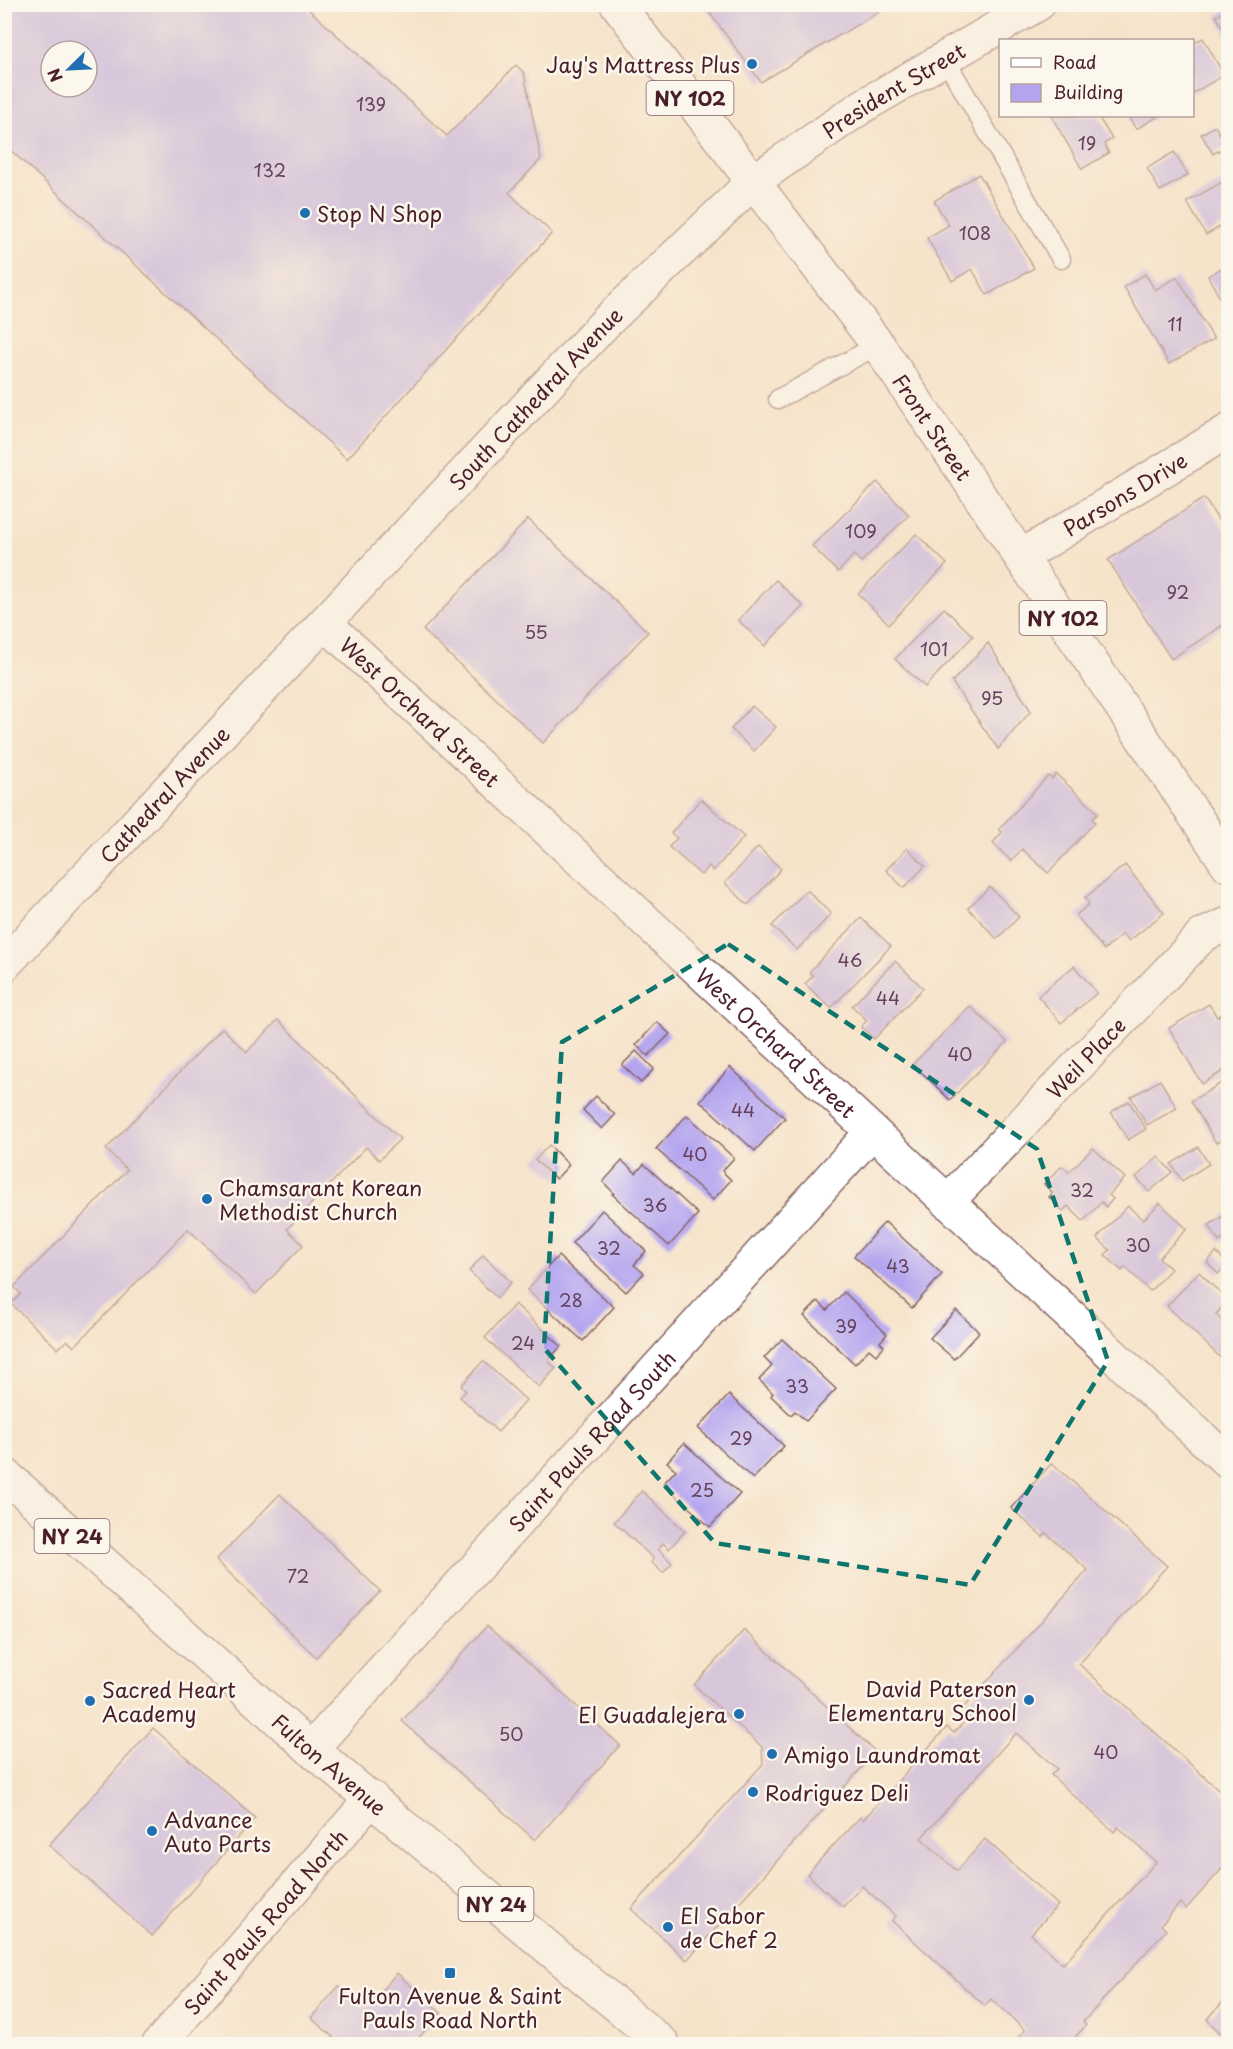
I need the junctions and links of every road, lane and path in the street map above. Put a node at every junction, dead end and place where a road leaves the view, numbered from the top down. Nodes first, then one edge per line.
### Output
1 (617, 4) edge
2 (1038, 4) edge
3 (945, 58) junction
4 (754, 181) junction
5 (1061, 259) dead end
6 (878, 345) junction
7 (778, 399) dead end
8 (1228, 431) edge
9 (1022, 556) junction
10 (325, 624) junction
11 (1228, 865) edge
12 (1228, 924) edge
13 (4, 965) edge
14 (872, 1132) junction
15 (947, 1202) junction
16 (1228, 1462) edge
17 (4, 1474) edge
18 (311, 1749) junction
19 (372, 1798) junction
20 (159, 2044) edge
21 (663, 2044) edge

1 - 4 street, Front Street / NY 102
2 - 3 street, President Street
3 - 4 street, President Street
3 - 5 lane
4 - 6 street, Front Street / NY 102
4 - 10 street, South Cathedral Avenue
6 - 7 lane
6 - 9 street, Front Street / NY 102
8 - 9 street, Parsons Drive
9 - 11 street, Front Street / NY 102
10 - 13 street, Cathedral Avenue
10 - 14 street, West Orchard Street
12 - 15 street, Weil Place
14 - 15 street, West Orchard Street
14 - 18 street, Saint Pauls Road South
15 - 16 street, West Orchard Street
17 - 18 street, Fulton Avenue / NY 24
18 - 19 street, Fulton Avenue / NY 24
19 - 20 street, Saint Pauls Road North
19 - 21 street, Fulton Avenue / NY 24

